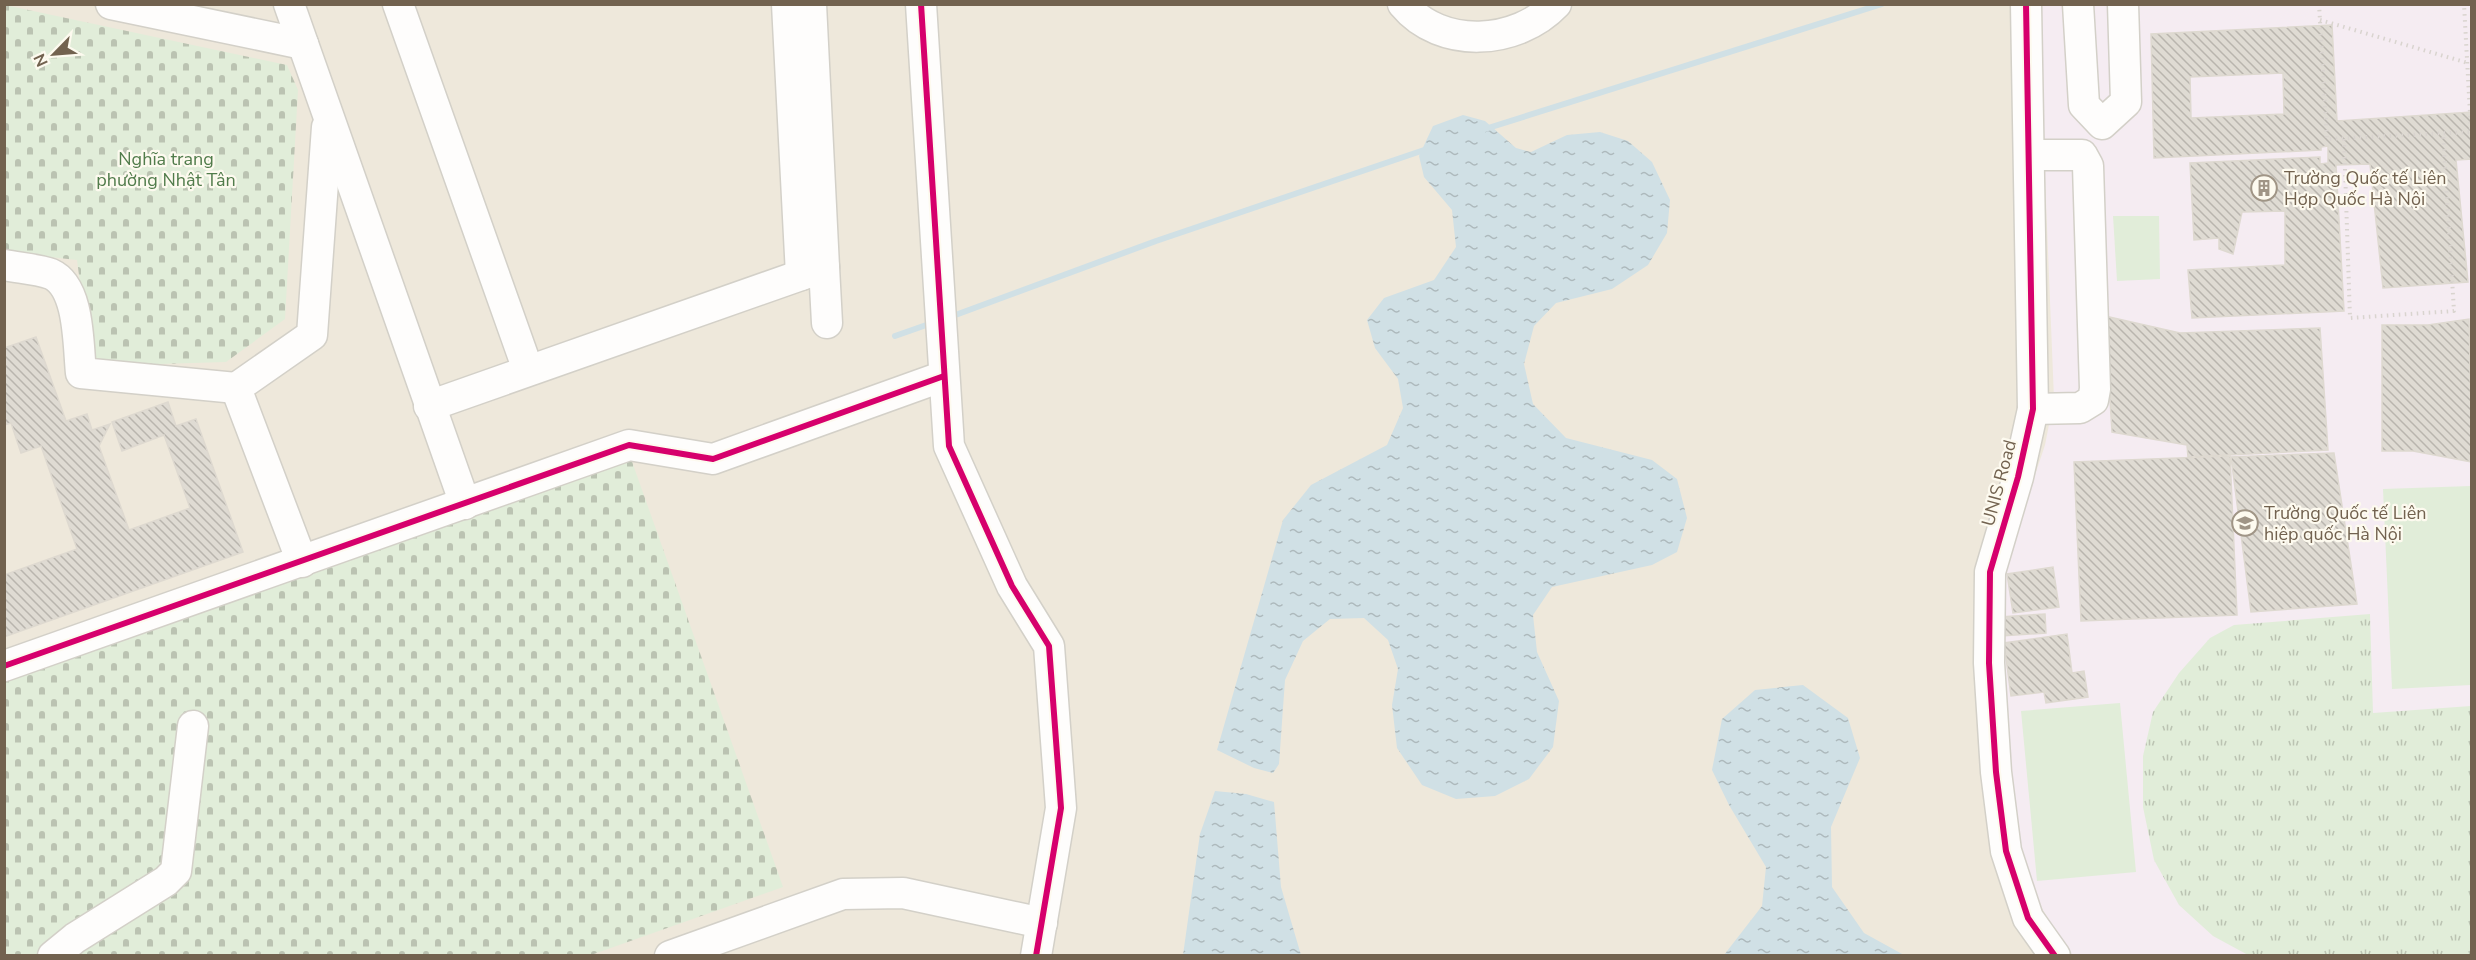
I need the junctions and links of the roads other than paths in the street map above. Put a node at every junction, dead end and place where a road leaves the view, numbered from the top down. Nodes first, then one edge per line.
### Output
1 (111, 4) edge
2 (289, 4) edge
3 (398, 4) edge
4 (787, 4) edge
5 (811, 4) edge
6 (921, 4) edge
7 (1403, 4) edge
8 (1556, 4) edge
9 (2026, 4) edge
10 (2078, 4) edge
11 (2123, 4) edge
12 (303, 44) junction
13 (802, 62) junction
14 (328, 115) junction
15 (2030, 155) junction
16 (4, 265) edge
17 (813, 271) junction
18 (827, 323) dead end
19 (528, 370) junction
20 (944, 376) junction
21 (237, 388) junction
22 (429, 406) junction
23 (2034, 409) junction
24 (465, 504) junction
25 (302, 562) junction
26 (4, 666) edge
27 (193, 726) dead end
28 (1041, 923) junction
29 (53, 956) edge
30 (670, 956) edge
31 (1036, 956) edge
32 (2055, 956) edge

1 - 12 street
2 - 12 street
3 - 19 street
4 - 13 street
5 - 13 street
6 - 20 street
7 - 8 street
9 - 15 street, UNIS Road
10 - 11 street
12 - 14 street
13 - 17 street
14 - 21 street
14 - 22 street
15 - 23 street, UNIS Road
15 - 23 street
16 - 21 street
17 - 18 street
17 - 19 street
19 - 22 street
20 - 24 street
20 - 28 street
21 - 25 street
22 - 24 street
23 - 32 street, UNIS Road
24 - 25 street
25 - 26 street
27 - 29 street
28 - 30 street
28 - 31 street

